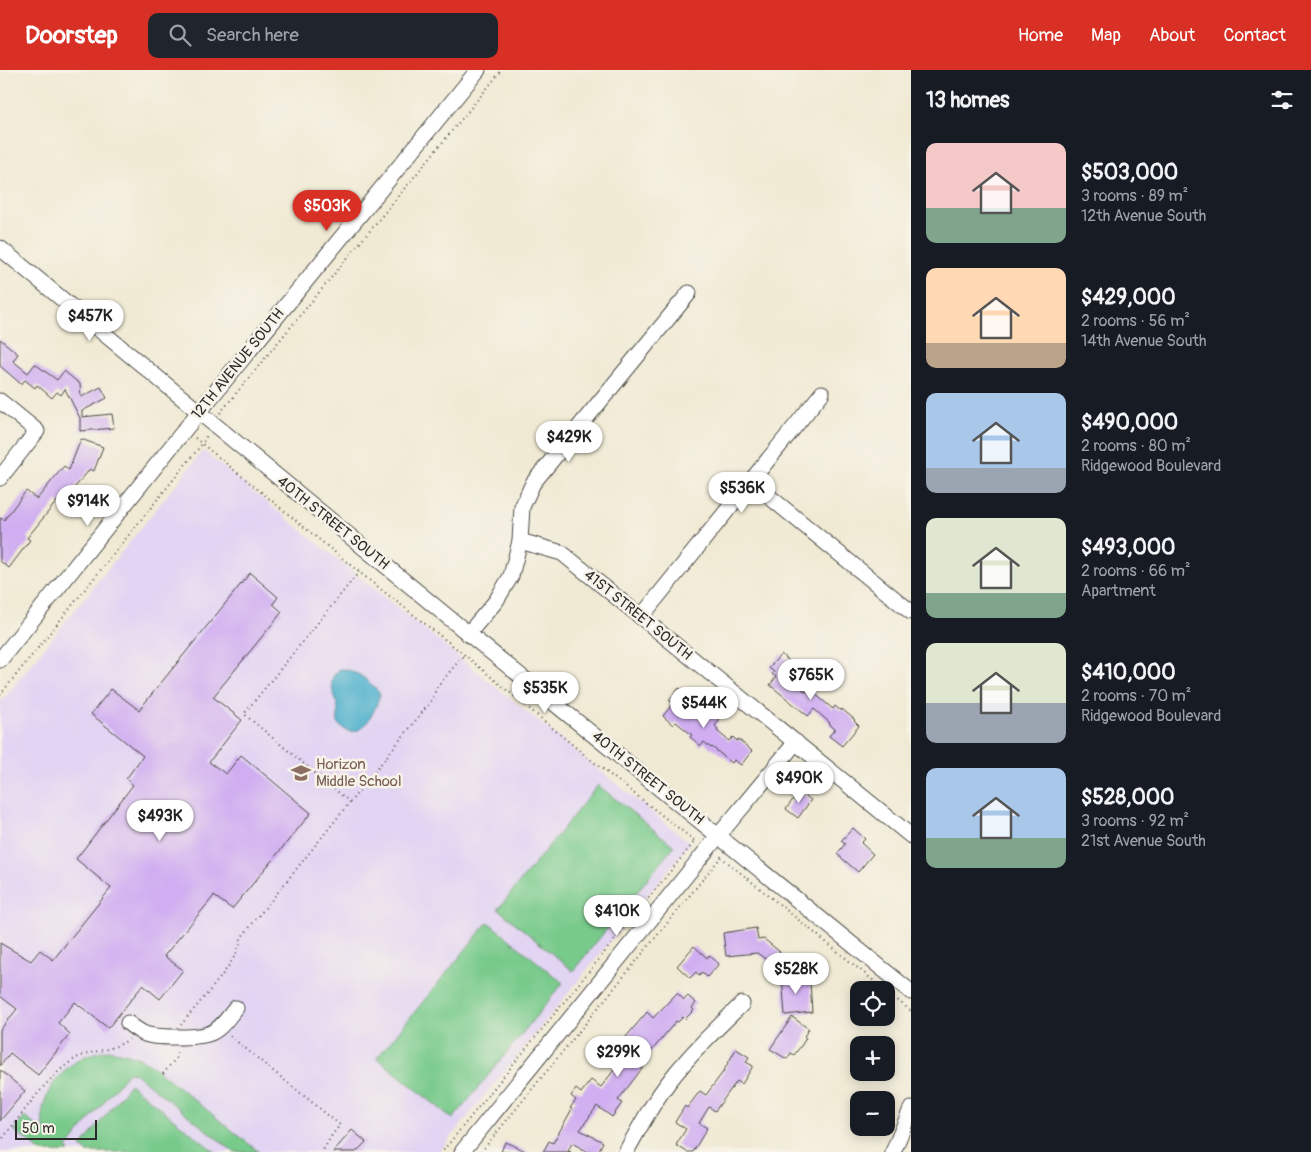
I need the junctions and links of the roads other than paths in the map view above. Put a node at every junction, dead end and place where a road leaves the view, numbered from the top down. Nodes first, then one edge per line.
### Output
1 (478, 70) edge
2 (0, 248) edge
3 (689, 293) dead end
4 (822, 393) dead end
5 (0, 401) edge
6 (199, 412) junction
7 (0, 478) edge
8 (750, 480) junction
9 (520, 541) junction
10 (911, 612) edge
11 (641, 617) junction
12 (468, 634) junction
13 (3, 650) edge
14 (796, 742) junction
15 (719, 835) junction
16 (911, 836) edge
17 (911, 992) edge
18 (742, 1004) dead end
19 (236, 1008) dead end
20 (133, 1026) road end
21 (911, 1109) edge
22 (897, 1151) edge
23 (462, 1152) edge
24 (626, 1152) edge

1 - 6 street, 12TH AVENUE SOUTH
2 - 6 street, 40TH STREET SOUTH
3 - 9 street
4 - 8 street
5 - 7 street
6 - 12 street, 40TH STREET SOUTH
6 - 13 street, 12TH AVENUE SOUTH
8 - 10 street
8 - 11 street
9 - 11 street, 41ST STREET SOUTH
9 - 12 street
11 - 14 street, 41ST STREET SOUTH
12 - 15 street, 40TH STREET SOUTH
14 - 15 street
14 - 16 street, 41ST STREET SOUTH
15 - 17 street, 40TH STREET SOUTH
15 - 23 street
18 - 24 street
19 - 20 street
21 - 22 street

